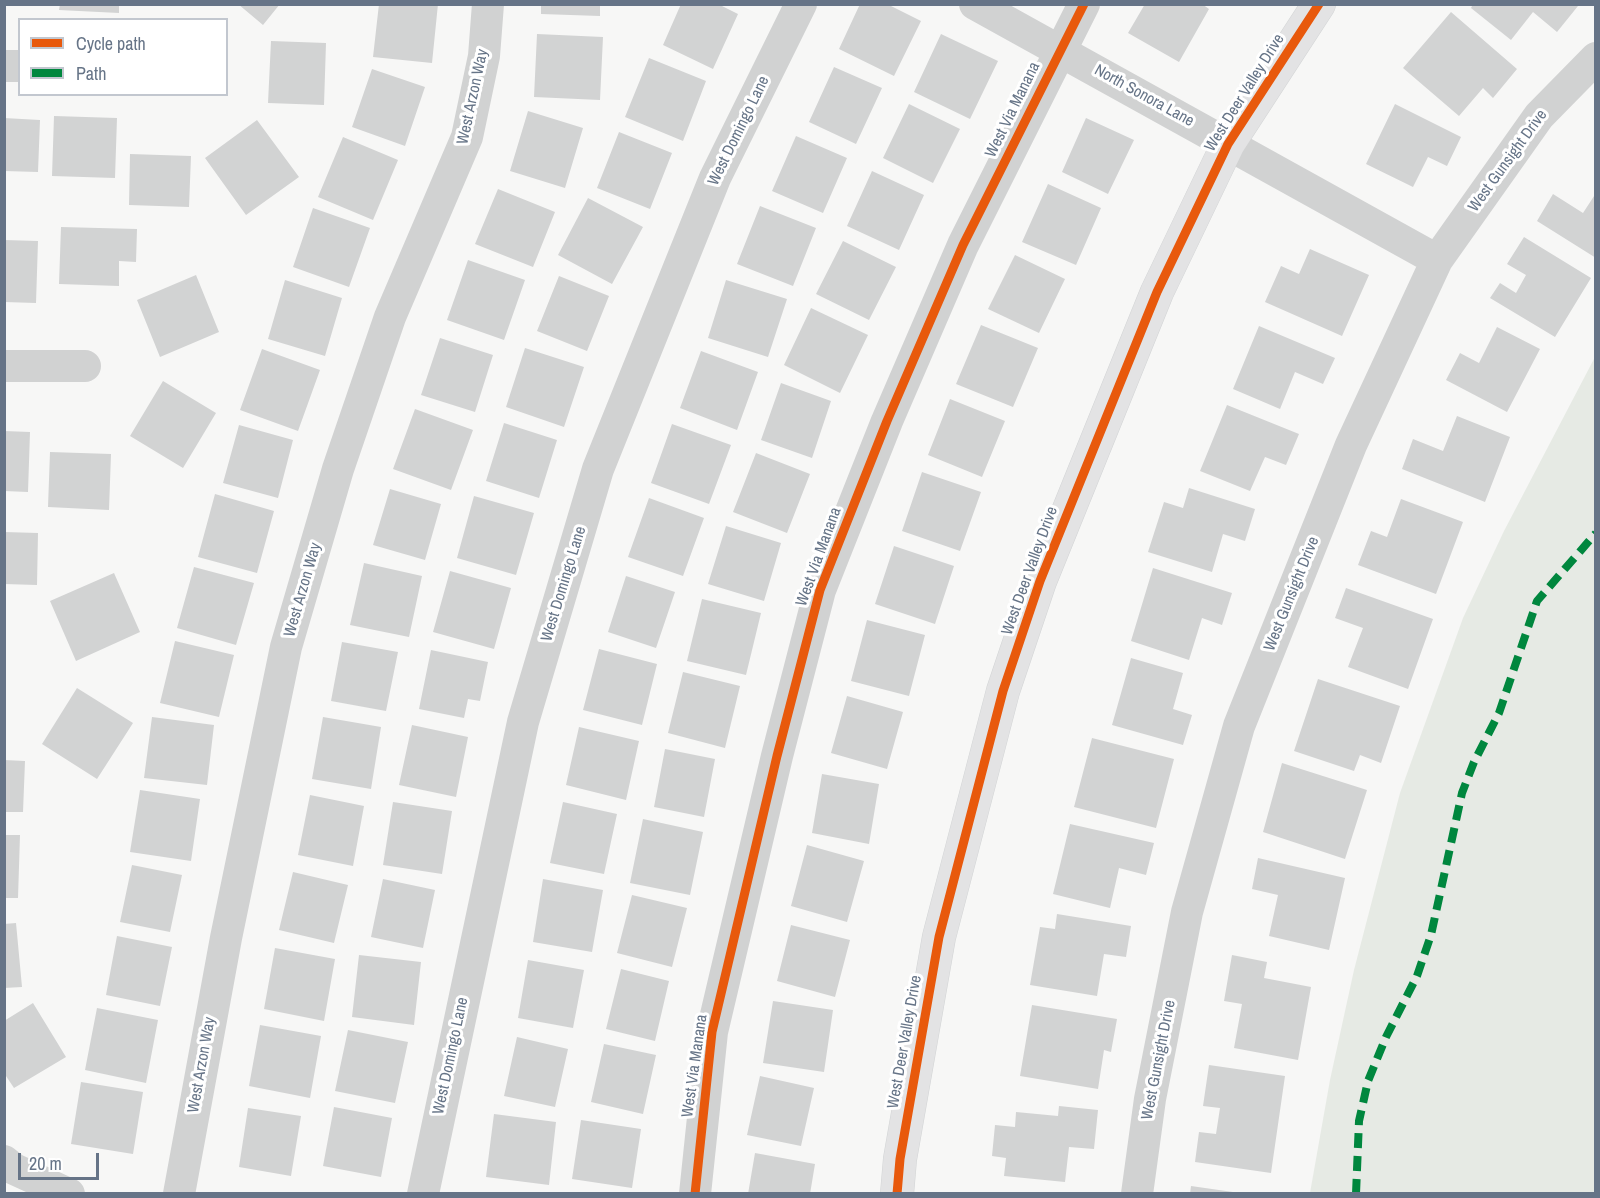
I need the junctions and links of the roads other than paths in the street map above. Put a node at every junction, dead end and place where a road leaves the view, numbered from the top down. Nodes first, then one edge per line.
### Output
1 (488, 4) edge
2 (801, 4) edge
3 (975, 4) edge
4 (1084, 4) edge
5 (1319, 4) edge
6 (1060, 50) junction
7 (1596, 58) edge
8 (1228, 144) junction
9 (1437, 260) junction
10 (4, 366) edge
11 (85, 366) dead end
12 (8, 1171) edge
13 (69, 1194) edge
14 (179, 1194) edge
15 (423, 1194) edge
16 (695, 1194) edge
17 (897, 1194) edge
18 (1137, 1194) edge

1 - 14 street, West Arzon Way
2 - 15 street, West Domingo Lane
3 - 6 street, North Sonora Lane
4 - 6 street, West Via Manana
5 - 8 street, West Deer Valley Drive
6 - 8 street, North Sonora Lane
6 - 16 street, West Via Manana
7 - 9 street, West Gunsight Drive
8 - 9 street, North Sonora Lane
8 - 17 street, West Deer Valley Drive
9 - 18 street, West Gunsight Drive
10 - 11 street
12 - 13 street

